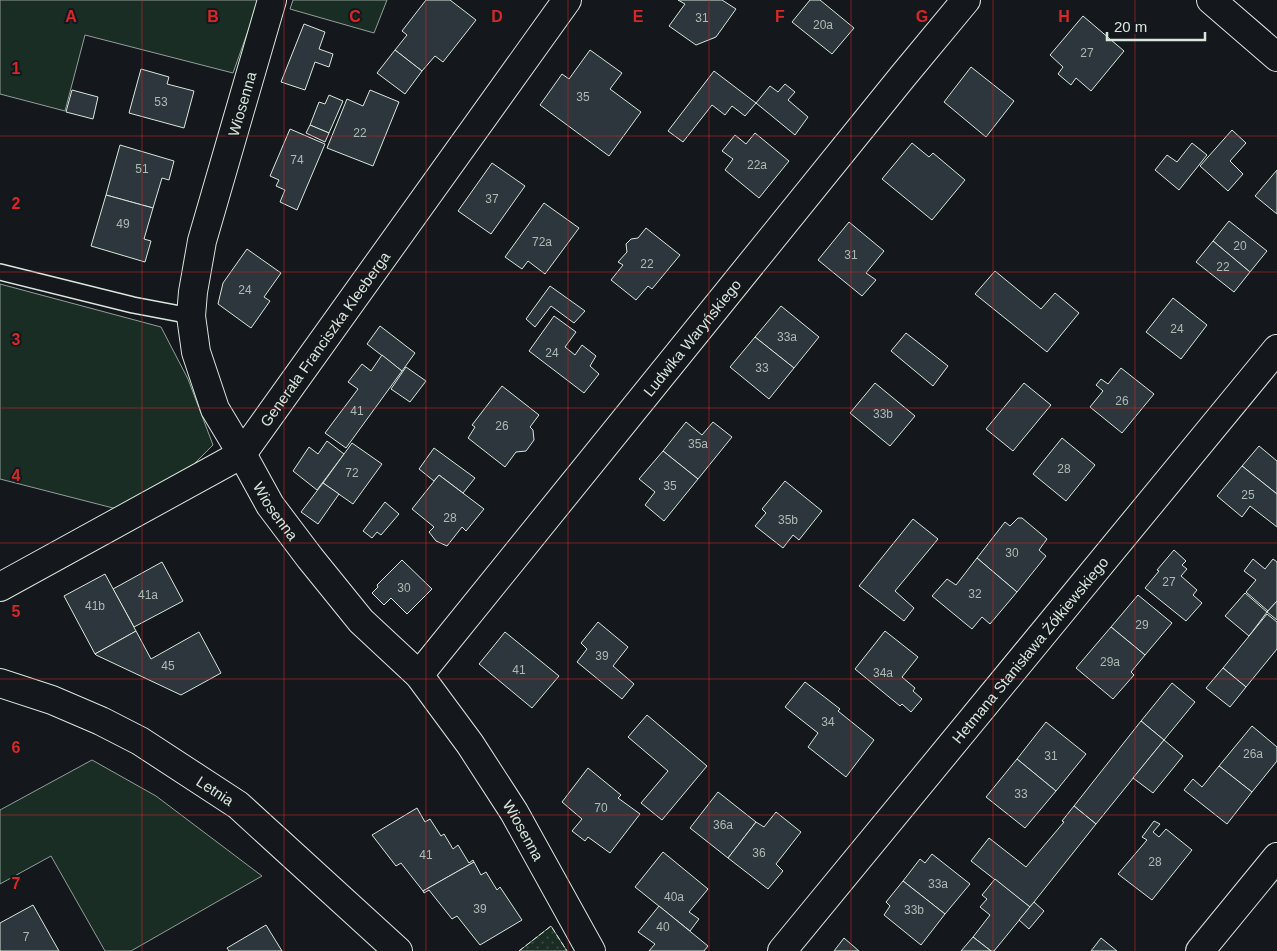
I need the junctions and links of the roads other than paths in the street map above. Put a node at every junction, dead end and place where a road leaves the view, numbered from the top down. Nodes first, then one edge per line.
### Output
1 (272, 0) edge
2 (567, 0) edge
3 (966, 0) edge
4 (1211, 0) edge
5 (1277, 57) edge
6 (0, 272) edge
7 (191, 316) junction
8 (1277, 349) edge
9 (242, 454) junction
10 (0, 587) edge
11 (419, 675) junction
12 (0, 683) edge
13 (1277, 857) edge
14 (398, 951) edge
15 (591, 951) edge
16 (782, 951) edge
17 (1200, 951) edge

1 - 7 street, Wiosenna
2 - 9 street, Generała Franciszka Kleeberga
3 - 11 street, Ludwika Waryńskiego
4 - 5 street
6 - 7 lane
7 - 9 street, Wiosenna
8 - 16 street, Hetmana Stanisława Żółkiewskiego
9 - 10 street, Generała Franciszka Kleeberga
9 - 11 street, Wiosenna
11 - 15 street, Wiosenna
12 - 14 street, Letnia
13 - 17 street

